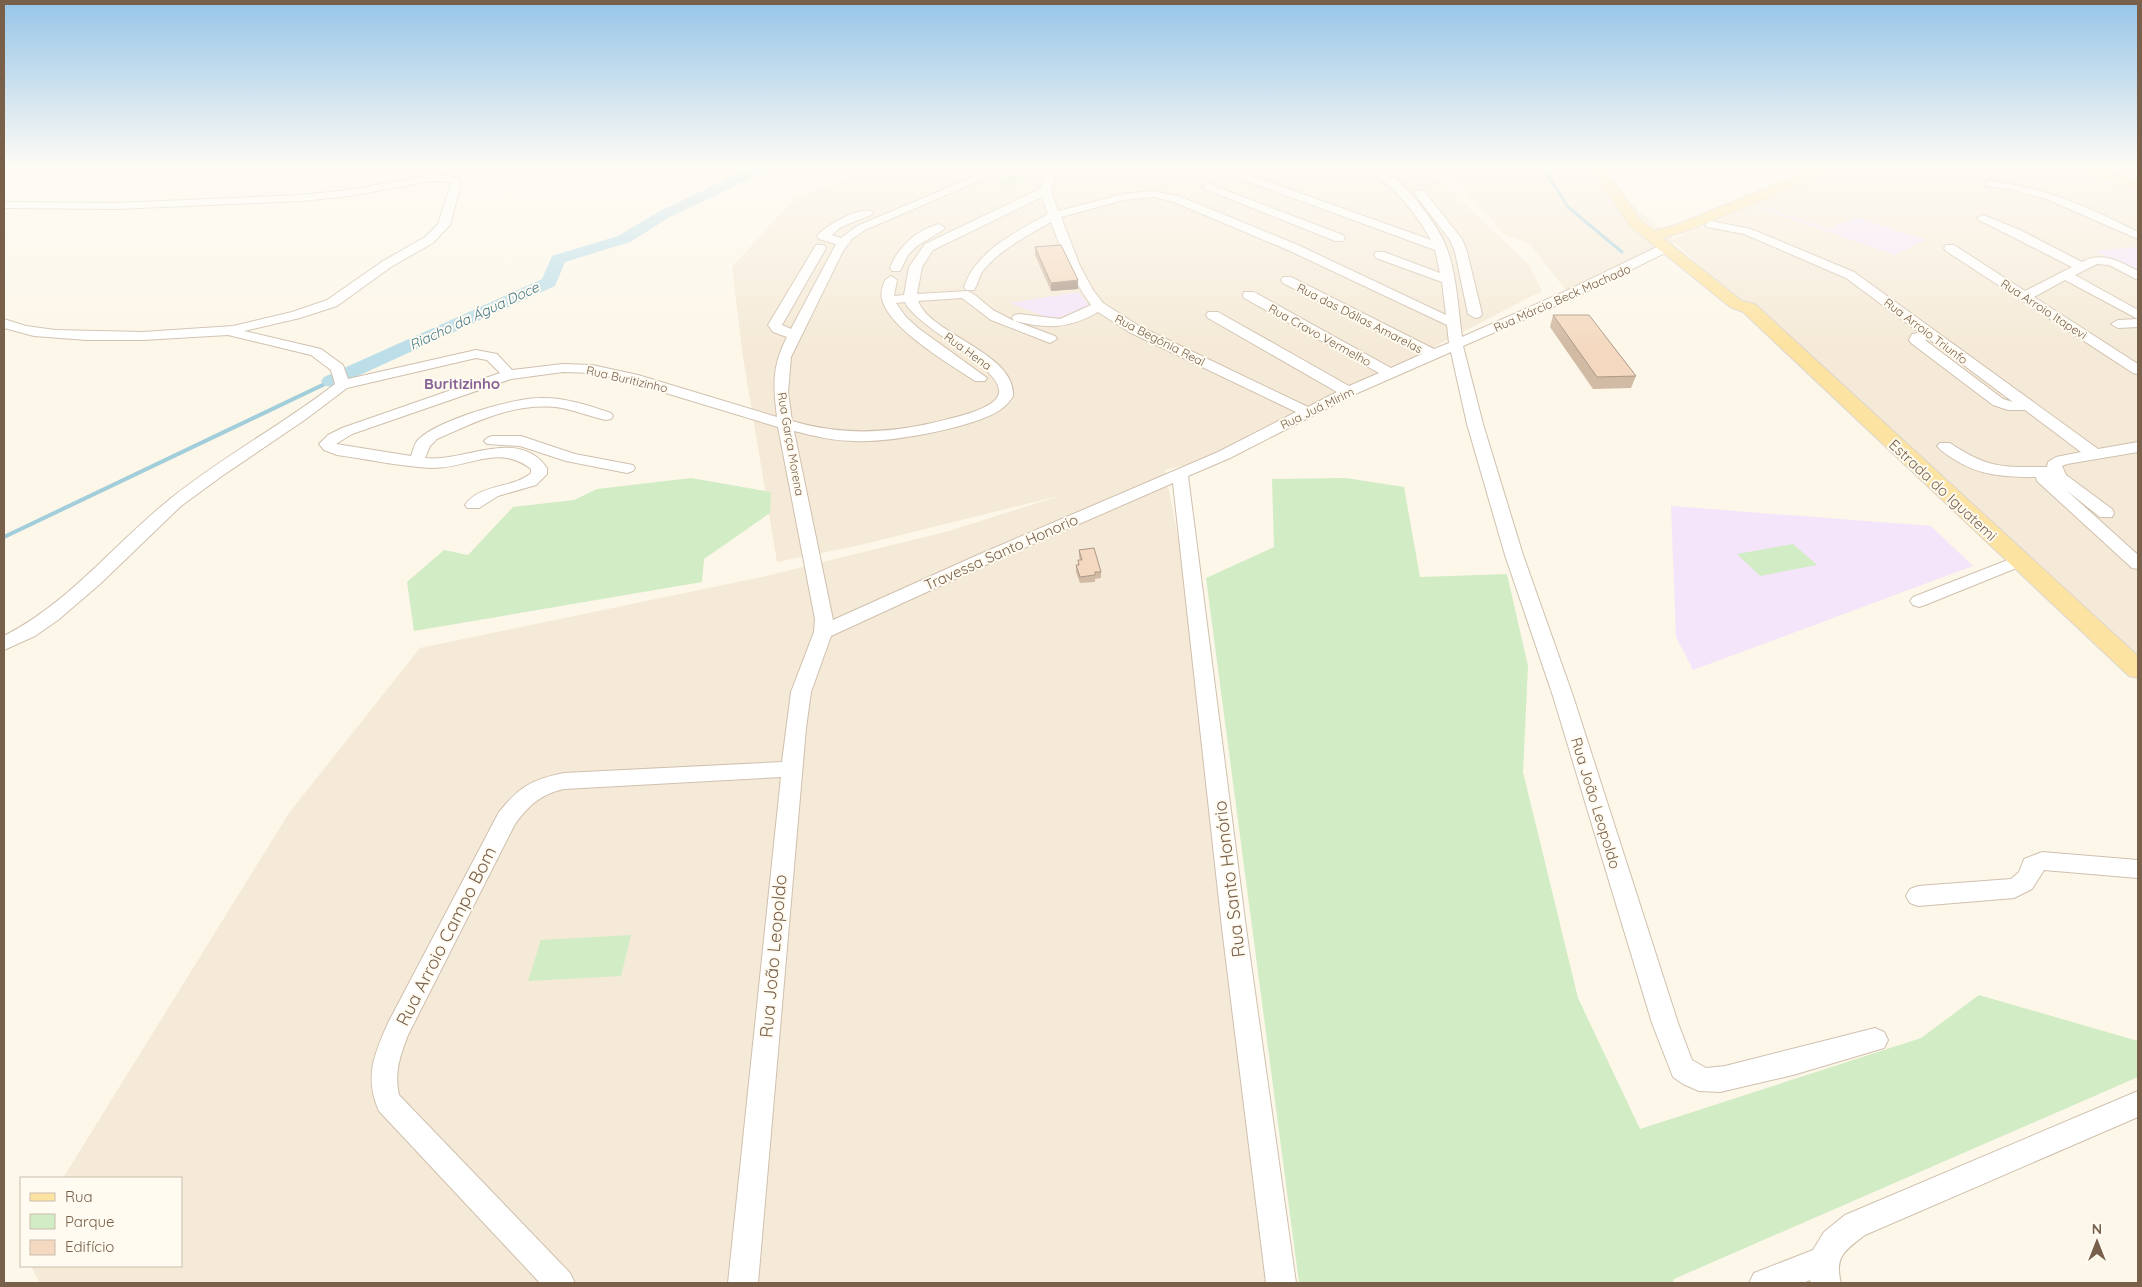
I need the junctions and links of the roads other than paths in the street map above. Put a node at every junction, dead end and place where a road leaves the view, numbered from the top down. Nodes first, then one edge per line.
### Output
1 (443, 226) edge
2 (836, 226) edge
3 (866, 226) edge
4 (944, 226) edge
5 (969, 226) edge
6 (1036, 226) edge
7 (1059, 226) edge
8 (1241, 226) edge
9 (1304, 226) edge
10 (1387, 226) edge
11 (1429, 226) edge
12 (1446, 226) edge
13 (1640, 226) edge
14 (1687, 226) edge
15 (1706, 226) edge
16 (1717, 226) edge
17 (1741, 226) edge
18 (2001, 226) edge
19 (2116, 226) edge
20 (1747, 231) junction
21 (2138, 236) edge
22 (1660, 237) junction
23 (1338, 238) dead end
24 (1456, 239) junction
25 (842, 242) junction
26 (1439, 244) junction
27 (820, 248) dead end
28 (1950, 248) dead end
29 (1380, 255) dead end
30 (2112, 262) joint
31 (2082, 267) junction
32 (894, 274) joint
33 (2064, 275) junction
34 (2138, 276) edge
35 (1287, 280) dead end
36 (1448, 280) junction
37 (970, 292) junction
38 (1249, 295) dead end
39 (2024, 297) junction
40 (911, 298) junction
41 (888, 300) junction
42 (1098, 306) junction
43 (986, 312) junction
44 (1475, 314) dead end
45 (1213, 315) dead end
46 (2138, 315) edge
47 (2138, 322) edge
48 (1453, 323) junction
49 (4, 324) edge
50 (2118, 324) dead end
51 (234, 330) junction
52 (794, 335) junction
53 (1050, 338) dead end
54 (1456, 345) junction
55 (1434, 355) junction
56 (2138, 370) edge
57 (1391, 374) junction
58 (509, 375) junction
59 (980, 378) dead end
60 (342, 385) junction
61 (1348, 392) junction
62 (1307, 412) junction
63 (606, 416) dead end
64 (785, 423) junction
65 (328, 444) joint
66 (1945, 446) dead end
67 (2138, 447) edge
68 (2094, 454) junction
69 (413, 458) junction
70 (627, 468) dead end
71 (2057, 474) junction
72 (1180, 475) junction
73 (473, 505) dead end
74 (2106, 513) dead end
75 (2018, 561) junction
76 (2138, 564) edge
77 (1919, 601) dead end
78 (824, 632) junction
79 (4, 644) edge
80 (2133, 661) edge
81 (791, 769) junction
82 (2138, 869) edge
83 (1918, 896) dead end
84 (1875, 1040) dead end
85 (2138, 1104) edge
86 (1824, 1272) edge
87 (560, 1283) edge
88 (743, 1283) edge
89 (1281, 1283) edge
90 (1764, 1283) edge

1 - 51 street
2 - 25 street
3 - 25 street, Rua Garça Morena
4 - 32 street
5 - 40 street
6 - 37 street
7 - 42 street, Rua Begônia Real
8 - 48 street
9 - 23 street
10 - 26 street
11 - 26 street, Rua João Leopoldo
12 - 24 street
13 - 22 main road
14 - 22 main road, Rua Márcio Beck Machado
15 - 22 main road, Rua Márcio Beck Machado
16 - 20 street
17 - 20 street
18 - 31 street
19 - 21 street
20 - 68 street, Rua Arroio Triunfo
22 - 54 street, Rua Márcio Beck Machado
22 - 75 main road, Estrada do Iguatemi
24 - 26 street
24 - 44 street
25 - 52 street, Rua Garça Morena
26 - 36 street, Rua João Leopoldo
27 - 52 street
28 - 39 street, Rua Arroio Itapevi
29 - 36 street
30 - 31 street
30 - 34 street
31 - 33 street
32 - 41 street
33 - 39 street
33 - 46 street
35 - 55 street, Rua das Dálias Amarelas
36 - 48 street, Rua João Leopoldo
37 - 40 street
37 - 43 street
38 - 57 street, Rua Cravo Vermelho
39 - 56 street, Rua Arroio Itapevi
40 - 41 street
40 - 64 street, Rua Hena
41 - 59 street
42 - 43 street
42 - 62 street, Rua Begônia Real
43 - 53 street
45 - 61 street
47 - 50 street
48 - 54 street, Rua João Leopoldo
49 - 51 street
51 - 60 street
52 - 64 street, Rua Garça Morena
54 - 55 street, Rua Juá Mirim
54 - 84 street, Rua João Leopoldo
55 - 57 street, Rua Juá Mirim
57 - 61 street, Rua Juá Mirim
58 - 60 street
58 - 64 street, Rua Buritizinho
58 - 65 street, Rua Buritizinho
60 - 79 street
61 - 62 street, Rua Juá Mirim
62 - 72 street, Rua Juá Mirim
63 - 69 street
64 - 78 street, Rua Garça Morena
65 - 69 street
66 - 71 street
67 - 68 street
68 - 71 street
69 - 70 street
69 - 73 street
71 - 74 street
71 - 76 street
72 - 78 street, Travessa Santo Honorio
72 - 89 street, Rua Santo Honório
75 - 77 street
75 - 80 main road, Estrada do Iguatemi
78 - 81 street, Rua João Leopoldo
81 - 87 street, Rua Arroio Campo Bom
81 - 88 street, Rua João Leopoldo
82 - 83 street
85 - 86 street
86 - 90 street

